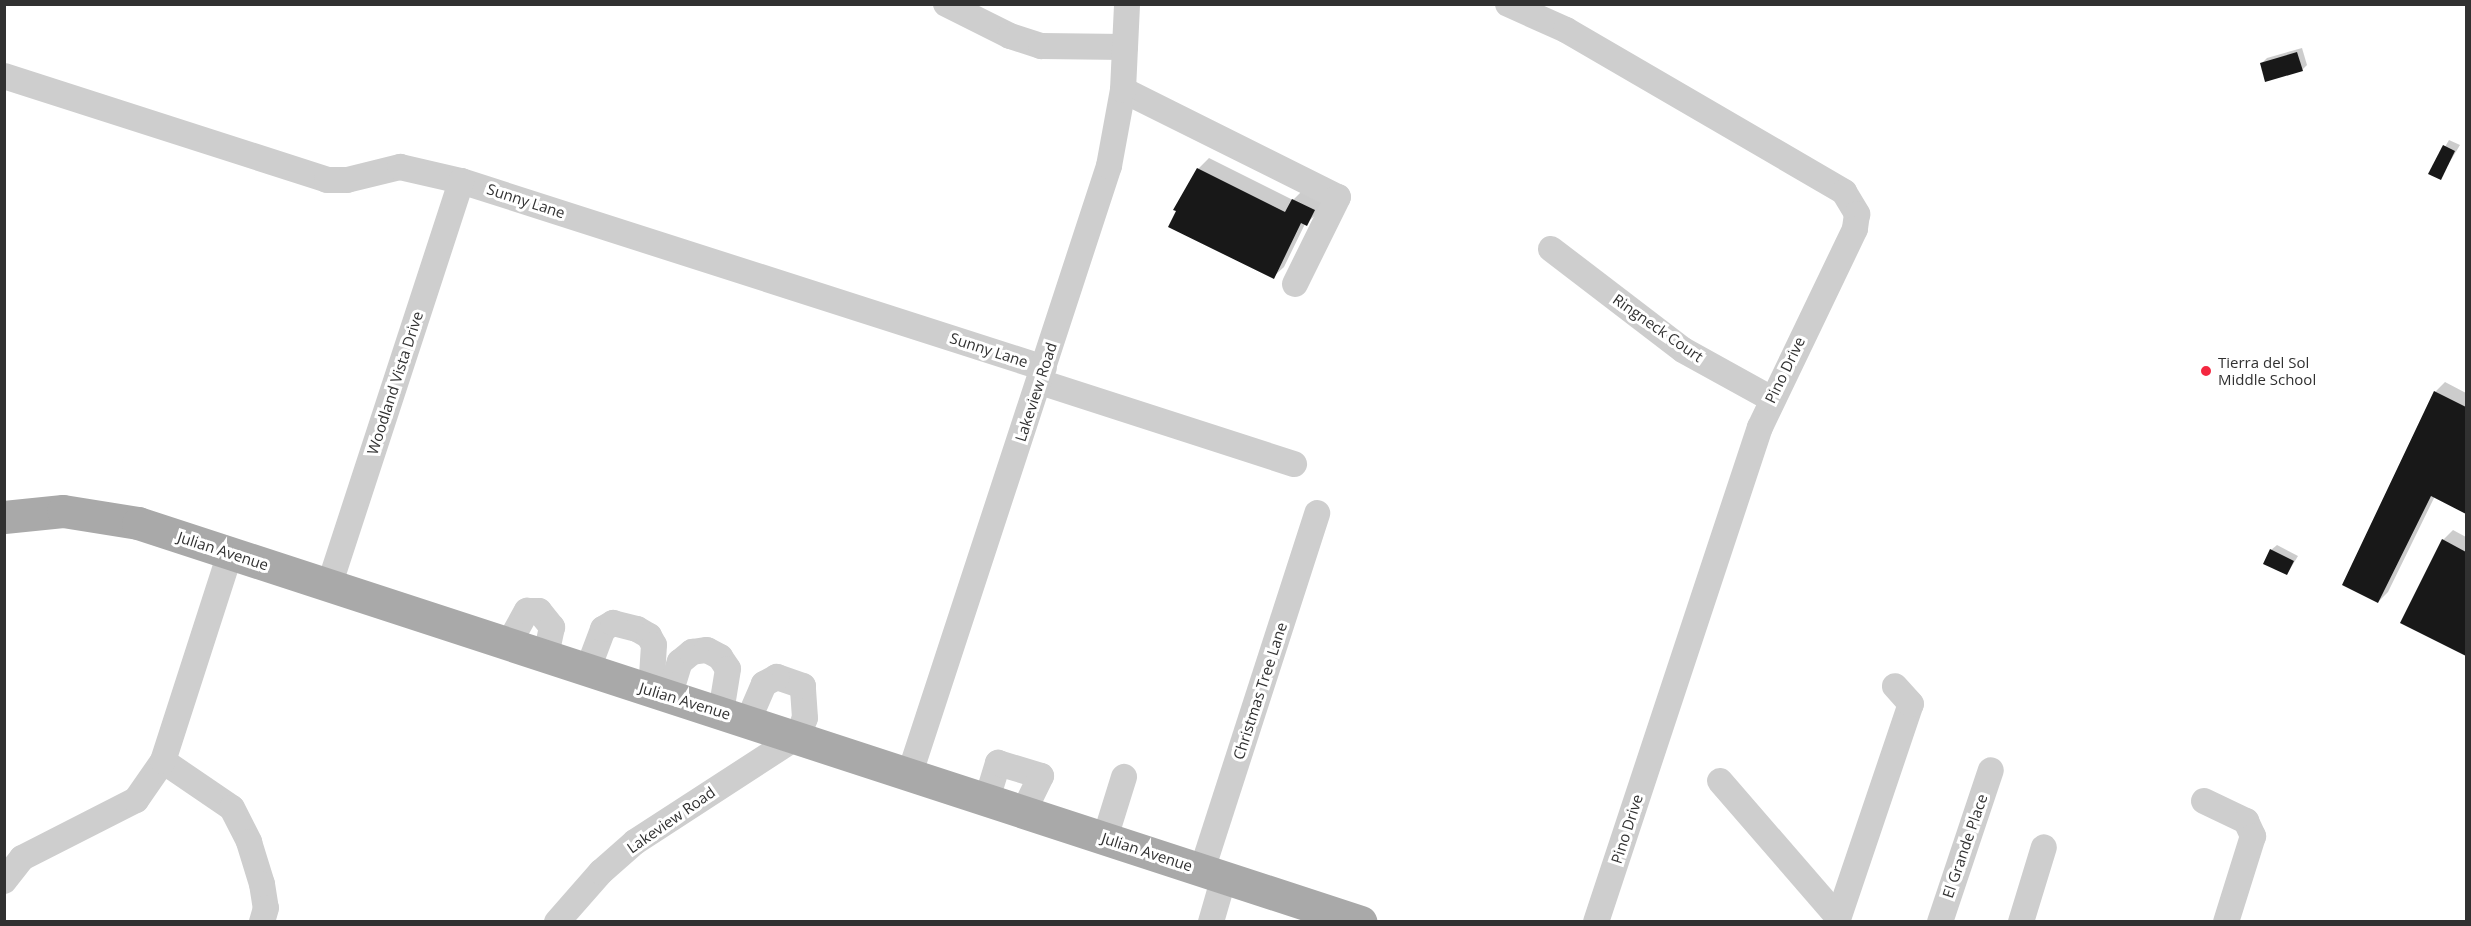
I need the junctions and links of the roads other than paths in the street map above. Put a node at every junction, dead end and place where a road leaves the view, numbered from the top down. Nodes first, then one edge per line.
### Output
1 (946, 4) edge
2 (1127, 4) edge
3 (1508, 4) edge
4 (1125, 47) junction
5 (4, 76) edge
6 (1123, 90) junction
7 (461, 181) junction
8 (1551, 249) dead end
9 (1295, 284) dead end
10 (1042, 375) junction
11 (1770, 398) junction
12 (1294, 464) dead end
13 (1317, 513) dead end
14 (4, 517) edge
15 (230, 554) junction
16 (329, 586) junction
17 (588, 669) junction
18 (1895, 686) dead end
19 (660, 694) junction
20 (735, 716) junction
21 (798, 736) junction
22 (163, 761) junction
23 (1991, 770) dead end
24 (910, 773) junction
25 (1124, 777) dead end
26 (1720, 781) dead end
27 (2204, 801) dead end
28 (1105, 838) junction
29 (2044, 847) dead end
30 (1213, 873) junction
31 (4, 880) edge
32 (1343, 919) edge
33 (1838, 919) edge
34 (262, 921) edge
35 (557, 921) edge
36 (1211, 921) edge
37 (1596, 921) edge
38 (1940, 921) edge
39 (2021, 921) edge
40 (2226, 921) edge

1 - 4 street
2 - 4 street, Lakeview Road
3 - 11 street, Pino Drive
4 - 6 street, Lakeview Road
5 - 7 street, Sunny Lane
6 - 9 street
6 - 10 street, Lakeview Road
7 - 10 street, Sunny Lane
7 - 16 street, Woodland Vista Drive
8 - 11 street, Ringneck Court
10 - 12 street, Sunny Lane
10 - 24 street, Lakeview Road
11 - 37 street, Pino Drive
13 - 30 street, Christmas Tree Lane
14 - 15 main road, Julian Avenue
15 - 16 main road, Julian Avenue
15 - 22 street
16 - 17 main road, Julian Avenue
17 - 19 main road, Julian Avenue
17 - 19 street
18 - 33 street
19 - 20 main road, Julian Avenue
19 - 20 street
20 - 21 main road, Julian Avenue
20 - 21 street
21 - 24 main road, Julian Avenue
21 - 35 street, Lakeview Road
22 - 31 street
22 - 34 street
23 - 38 street, El Grande Place
24 - 28 main road, Julian Avenue
25 - 28 street
26 - 33 street
27 - 40 street
28 - 30 main road, Julian Avenue
29 - 39 street
30 - 32 main road, Julian Avenue
30 - 36 street, Christmas Tree Lane

